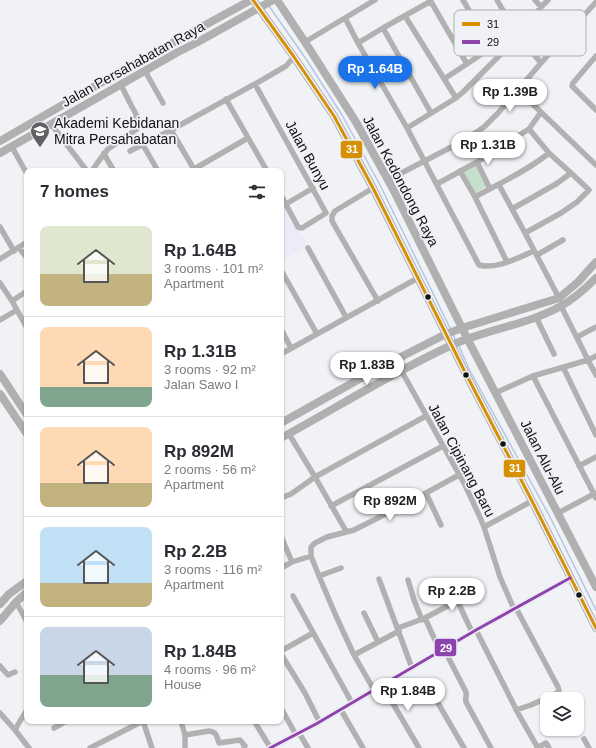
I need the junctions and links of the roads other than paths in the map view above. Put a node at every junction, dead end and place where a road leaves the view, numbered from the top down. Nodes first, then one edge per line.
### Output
1 (252, 0) edge
2 (273, 0) edge
3 (277, 0) edge
4 (375, 0) edge
5 (463, 0) edge
6 (497, 0) edge
7 (535, 0) edge
8 (548, 0) edge
9 (431, 1) edge
10 (596, 2) edge
11 (260, 7) junction
12 (541, 7) junction
13 (469, 10) edge
14 (503, 10) edge
15 (539, 10) edge
16 (586, 13) edge
17 (405, 16) junction
18 (345, 18) junction
19 (382, 28) junction
20 (193, 32) junction
21 (454, 41) edge
22 (198, 42) junction
23 (305, 42) junction
24 (358, 43) junction
25 (462, 56) edge
26 (479, 56) edge
27 (498, 56) edge
28 (535, 56) edge
29 (546, 56) edge
30 (596, 56) edge
31 (296, 61) junction
32 (591, 61) junction
33 (541, 62) junction
34 (467, 64) junction
35 (596, 67) edge
36 (145, 71) junction
37 (444, 79) junction
38 (121, 84) junction
39 (255, 84) junction
40 (518, 90) junction
41 (456, 98) junction
42 (226, 99) junction
43 (163, 103) dead end
44 (596, 110) edge
45 (541, 112) junction
46 (431, 113) junction
47 (51, 124) junction
48 (407, 128) junction
49 (528, 129) junction
50 (171, 130) junction
51 (248, 138) junction
52 (0, 140) edge
53 (143, 145) junction
54 (12, 147) junction
55 (130, 151) dead end
56 (0, 153) edge
57 (104, 153) junction
58 (549, 153) junction
59 (425, 161) junction
60 (477, 162) junction
61 (596, 165) edge
62 (85, 168) edge
63 (94, 168) edge
64 (112, 168) edge
65 (156, 168) edge
66 (193, 168) edge
67 (197, 168) edge
68 (265, 168) edge
69 (24, 169) edge
70 (460, 171) junction
71 (571, 173) junction
72 (388, 180) junction
73 (436, 184) junction
74 (499, 185) junction
75 (313, 188) junction
76 (374, 188) junction
77 (490, 189) junction
78 (475, 197) junction
79 (284, 200) edge
80 (286, 204) junction
81 (512, 209) junction
82 (0, 227) edge
83 (525, 232) junction
84 (563, 240) dead end
85 (24, 244) edge
86 (308, 248) dead end
87 (16, 249) junction
88 (536, 253) junction
89 (24, 256) edge
90 (0, 258) edge
91 (507, 262) junction
92 (596, 262) edge
93 (284, 275) edge
94 (418, 278) junction
95 (596, 278) edge
96 (0, 283) edge
97 (24, 293) edge
98 (12, 301) junction
99 (378, 301) junction
100 (560, 302) junction
101 (17, 310) junction
102 (346, 317) junction
103 (536, 317) junction
104 (0, 320) edge
105 (24, 323) edge
106 (596, 327) edge
107 (454, 331) junction
108 (317, 334) junction
109 (284, 335) edge
110 (577, 338) junction
111 (465, 339) junction
112 (453, 344) junction
113 (291, 348) junction
114 (284, 352) edge
115 (554, 354) dead end
116 (596, 356) edge
117 (588, 360) junction
118 (562, 367) junction
119 (401, 370) junction
120 (0, 374) edge
121 (596, 375) edge
122 (533, 376) junction
123 (495, 393) junction
124 (0, 394) edge
125 (18, 402) junction
126 (10, 409) junction
127 (24, 411) edge
128 (426, 416) junction
129 (24, 418) edge
130 (284, 421) edge
131 (21, 426) junction
132 (24, 430) edge
133 (289, 434) junction
134 (596, 435) edge
135 (284, 436) edge
136 (443, 446) junction
137 (596, 457) edge
138 (579, 466) junction
139 (458, 475) junction
140 (315, 476) junction
141 (426, 493) junction
142 (595, 495) edge
143 (284, 497) edge
144 (532, 501) junction
145 (331, 506) junction
146 (558, 513) junction
147 (441, 525) dead end
148 (484, 527) junction
149 (346, 531) junction
150 (284, 543) edge
151 (311, 556) junction
152 (292, 562) junction
153 (284, 566) edge
154 (341, 568) dead end
155 (319, 576) junction
156 (570, 578) junction
157 (379, 579) dead end
158 (408, 580) dead end
159 (24, 583) edge
160 (449, 583) dead end
161 (596, 587) edge
162 (24, 595) edge
163 (293, 596) dead end
164 (16, 602) junction
165 (457, 602) junction
166 (0, 604) edge
167 (515, 609) junction
168 (364, 613) dead end
169 (24, 617) edge
170 (424, 619) junction
171 (0, 621) edge
172 (596, 628) edge
173 (398, 630) junction
174 (474, 631) junction
175 (314, 633) junction
176 (378, 642) junction
177 (284, 648) edge
178 (442, 650) junction
179 (354, 655) junction
180 (284, 659) edge
181 (0, 666) edge
182 (412, 668) junction
183 (15, 672) dead end
184 (382, 685) junction
185 (374, 690) junction
186 (431, 690) dead end
187 (352, 703) junction
188 (341, 710) junction
189 (516, 710) junction
190 (0, 713) edge
191 (284, 713) edge
192 (24, 715) edge
193 (320, 722) junction
194 (61, 724) edge
195 (137, 724) edge
196 (144, 724) edge
197 (182, 724) edge
198 (256, 724) edge
199 (54, 728) dead end
200 (15, 730) junction
201 (298, 734) junction
202 (185, 736) junction
203 (584, 739) dead end
204 (589, 747) edge
205 (28, 748) edge
206 (90, 748) edge
207 (152, 748) edge
208 (185, 748) edge
209 (244, 748) edge
210 (270, 748) edge
211 (308, 748) edge
212 (363, 748) edge
213 (419, 748) edge
214 (464, 748) edge
215 (491, 748) edge
216 (537, 748) edge
217 (549, 748) edge

1 - 11 street
1 - 20 street, Jalan Persahabatan Raya
2 - 11 street, Jalan Persahabatan Raya
3 - 23 street, Jalan Kedondong Raya
4 - 18 street
5 - 13 street
6 - 14 street
7 - 12 street
8 - 12 street
9 - 17 street
9 - 21 street
10 - 16 street
11 - 22 street, Jalan Persahabatan Raya
11 - 31 street
12 - 15 street
17 - 19 street
17 - 37 street
18 - 23 street
18 - 24 street
19 - 24 street
19 - 46 street
20 - 22 street
20 - 52 street, Jalan Persahabatan Raya
22 - 36 street, Jalan Persahabatan Raya
23 - 72 street, Jalan Kedondong Raya
24 - 48 street
25 - 34 street
26 - 34 street
27 - 41 street
28 - 33 street
29 - 33 street
30 - 32 street
31 - 39 street
31 - 76 street
32 - 35 street
32 - 44 street
33 - 40 street
34 - 37 street
36 - 38 street, Jalan Persahabatan Raya
36 - 43 street
37 - 41 street
38 - 47 street, Jalan Persahabatan Raya
38 - 57 street
39 - 42 street
39 - 75 street, Jalan Bunyu
40 - 45 street
40 - 59 street
41 - 46 street
42 - 50 street
42 - 51 street
45 - 49 street
45 - 61 street
46 - 48 street
47 - 54 street, Jalan Persahabatan Raya
47 - 62 street
48 - 59 street
49 - 58 street
49 - 60 street
50 - 53 street
50 - 66 street
51 - 67 street
51 - 68 street
53 - 55 street
53 - 65 street
54 - 56 street, Jalan Persahabatan Raya
54 - 69 street
57 - 63 street
57 - 64 street
58 - 71 street
58 - 74 street
59 - 72 street
59 - 73 street
60 - 70 street
60 - 77 street
70 - 73 street
70 - 78 street
71 - 81 street
71 - 83 street
72 - 107 street, Jalan Kedondong Raya
73 - 91 street
74 - 77 street
74 - 81 street
75 - 80 street
75 - 80 street, Jalan Bunyu
76 - 94 street
76 - 99 street
77 - 78 street
78 - 91 street
79 - 80 street
81 - 83 street
82 - 87 street
83 - 88 street
84 - 88 street
85 - 87 street
86 - 102 street
87 - 89 street
87 - 90 street
88 - 91 street
88 - 100 street
92 - 100 street
93 - 108 street
94 - 99 street
94 - 107 street
95 - 100 street
96 - 98 street
97 - 98 street
98 - 101 street
99 - 102 street
100 - 103 street
100 - 107 street
100 - 110 street
101 - 104 street
101 - 105 street
102 - 108 street
103 - 111 street
103 - 115 street
106 - 110 street
107 - 111 street, Jalan Kedondong Raya
107 - 112 street
107 - 130 street
108 - 113 street
109 - 113 street
110 - 117 street
111 - 112 street
111 - 123 street, Jalan Alu-Alu
112 - 119 street
112 - 144 street
113 - 114 street
116 - 117 street
117 - 118 street
117 - 121 street
118 - 122 street
118 - 134 street
119 - 128 street, Jalan Cipinang Baru
119 - 133 street
120 - 125 street
122 - 123 street
122 - 138 street
123 - 146 street, Jalan Alu-Alu
124 - 126 street
125 - 126 street
125 - 127 street
126 - 131 street
128 - 136 street, Jalan Cipinang Baru
128 - 140 street
129 - 131 street
131 - 132 street
133 - 135 street
133 - 140 street
136 - 139 street, Jalan Cipinang Baru
136 - 145 street
137 - 138 street
138 - 142 street
139 - 141 street
139 - 148 street, Jalan Cipinang Baru
140 - 143 street
140 - 145 street
141 - 147 street
141 - 149 street
142 - 146 street
144 - 148 street
144 - 156 street
145 - 149 street
146 - 161 street, Jalan Alu-Alu
148 - 167 street, Jalan Cipinang Baru
149 - 151 street
150 - 152 street
151 - 152 street
151 - 155 street
152 - 153 street
154 - 155 street
155 - 179 street
156 - 167 street
156 - 172 street
157 - 173 street
158 - 170 street
159 - 166 street
160 - 165 street
162 - 164 street
163 - 175 street
164 - 169 street
164 - 171 street
165 - 170 street
165 - 174 street
167 - 174 street
167 - 189 street, Jalan Cipinang Baru
168 - 176 street
170 - 173 street
170 - 178 street
173 - 176 street
173 - 182 street
174 - 178 street
174 - 189 street
175 - 177 street
175 - 187 street
176 - 179 street
178 - 182 street
178 - 215 street
179 - 185 street
180 - 193 street
181 - 183 street
182 - 184 street
184 - 185 street
184 - 213 street
185 - 187 street
186 - 214 street
187 - 188 street
188 - 193 street
188 - 212 street
189 - 216 street
190 - 200 street
191 - 201 street
192 - 200 street
193 - 201 street
194 - 199 street
195 - 206 street
196 - 207 street
197 - 202 street
198 - 210 street
200 - 205 street
201 - 210 street
201 - 211 street
202 - 208 street
202 - 209 street
203 - 204 street
216 - 217 street

